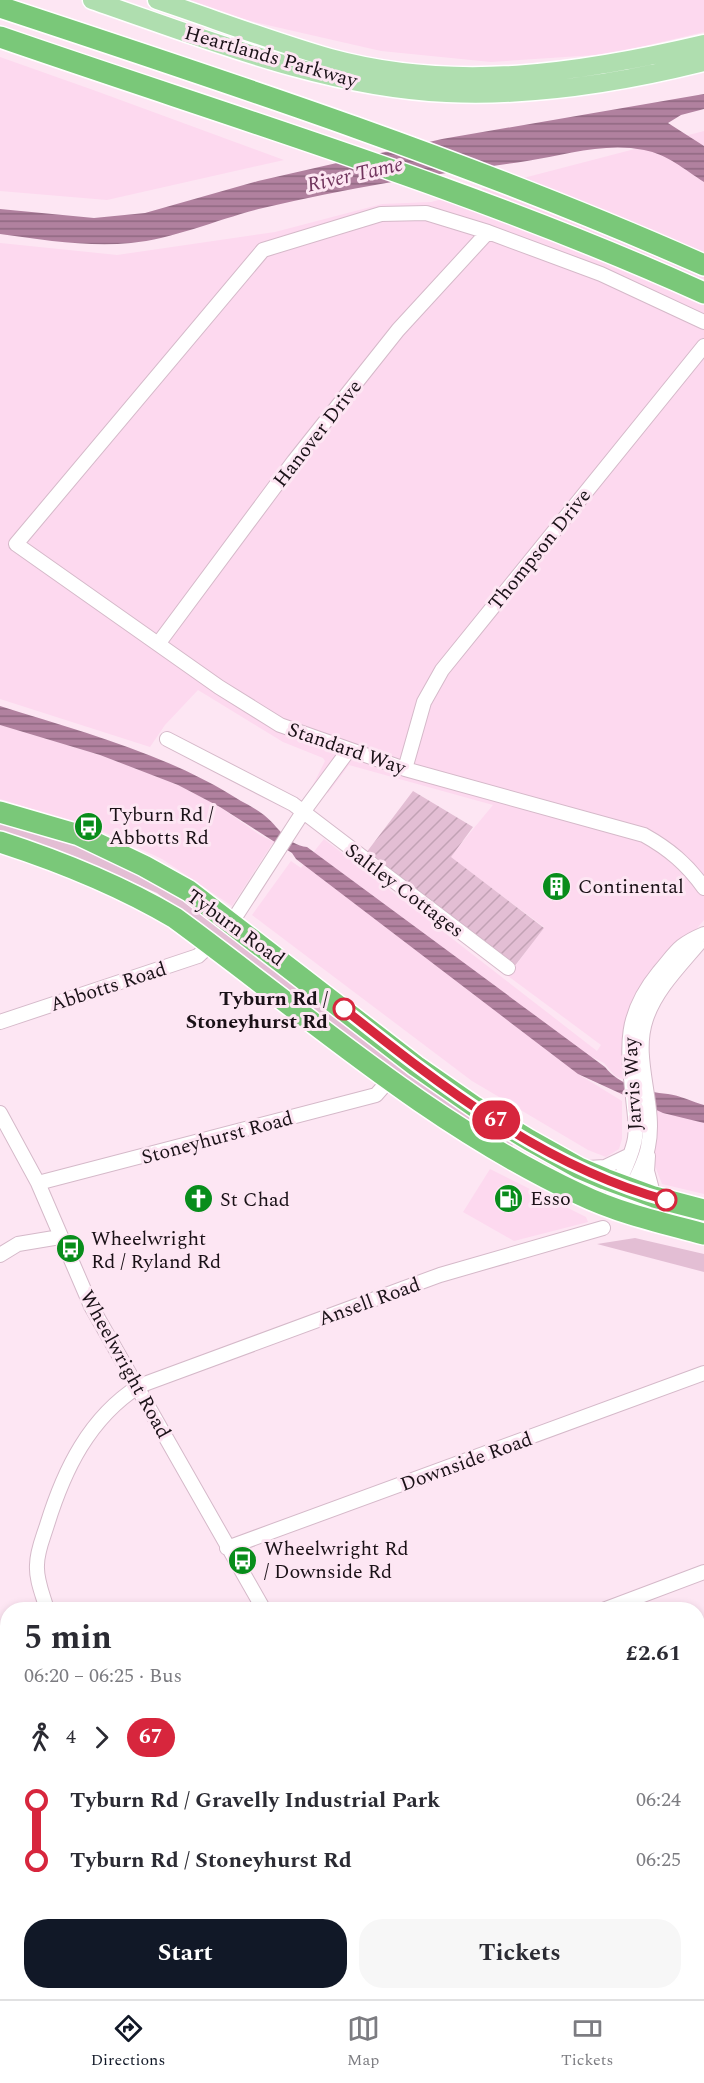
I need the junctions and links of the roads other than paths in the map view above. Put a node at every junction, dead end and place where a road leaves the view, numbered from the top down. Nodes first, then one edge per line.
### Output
1 (92, 0) edge
2 (157, 0) edge
3 (0, 7) edge
4 (0, 37) edge
5 (704, 44) edge
6 (704, 62) edge
7 (488, 232) junction
8 (704, 265) edge
9 (704, 293) edge
10 (704, 322) edge
11 (704, 346) edge
12 (158, 644) junction
13 (166, 739) dead end
14 (348, 751) junction
15 (405, 769) junction
16 (0, 812) edge
17 (303, 812) junction
18 (0, 842) edge
19 (704, 888) edge
20 (232, 922) junction
21 (704, 936) edge
22 (211, 944) junction
23 (508, 968) dead end
24 (0, 1022) edge
25 (390, 1079) junction
26 (0, 1113) edge
27 (648, 1148) junction
28 (628, 1156) junction
29 (579, 1168) junction
30 (38, 1183) junction
31 (624, 1186) junction
32 (654, 1197) junction
33 (614, 1208) junction
34 (704, 1210) edge
35 (603, 1228) dead end
36 (704, 1234) edge
37 (60, 1237) junction
38 (0, 1255) edge
39 (704, 1373) edge
40 (138, 1386) junction
41 (227, 1548) junction
42 (704, 1572) edge
43 (45, 1602) edge
44 (259, 1602) edge
45 (624, 1602) edge

1 - 6 main road, Heartlands Parkway
2 - 5 main road, Heartlands Parkway
3 - 8 highway
4 - 9 highway
7 - 10 street
7 - 12 street, Hanover Drive
7 - 12 street, Standard Way
11 - 15 street, Thompson Drive
12 - 14 street, Standard Way
13 - 17 street, Saltley Cottages
14 - 15 street, Standard Way
14 - 17 street
15 - 19 street, Standard Way
16 - 20 highway, Tyburn Road
17 - 20 street
17 - 23 street, Saltley Cottages
18 - 22 highway, Tyburn Road
20 - 29 highway, Tyburn Road
21 - 27 street, Jarvis Way
21 - 28 street, Jarvis Way
22 - 24 street, Abbotts Road
22 - 25 highway, Tyburn Road
25 - 30 street, Stoneyhurst Road
25 - 33 highway, Tyburn Road
26 - 30 street, Wheelwright Road
27 - 31 street
27 - 32 street, Jarvis Way
28 - 29 street, Jarvis Way
28 - 31 street, Jarvis Way
29 - 31 highway, Tyburn Road
30 - 37 street, Wheelwright Road
31 - 32 highway, Tyburn Road
31 - 33 street
32 - 34 highway, Tyburn Road
33 - 36 highway, Tyburn Road
35 - 40 street, Ansell Road
37 - 38 street
37 - 40 street, Wheelwright Road
39 - 41 street, Downside Road
40 - 41 street, Wheelwright Road
40 - 43 street, Ansell Road
41 - 44 street, Wheelwright Road
42 - 45 street

